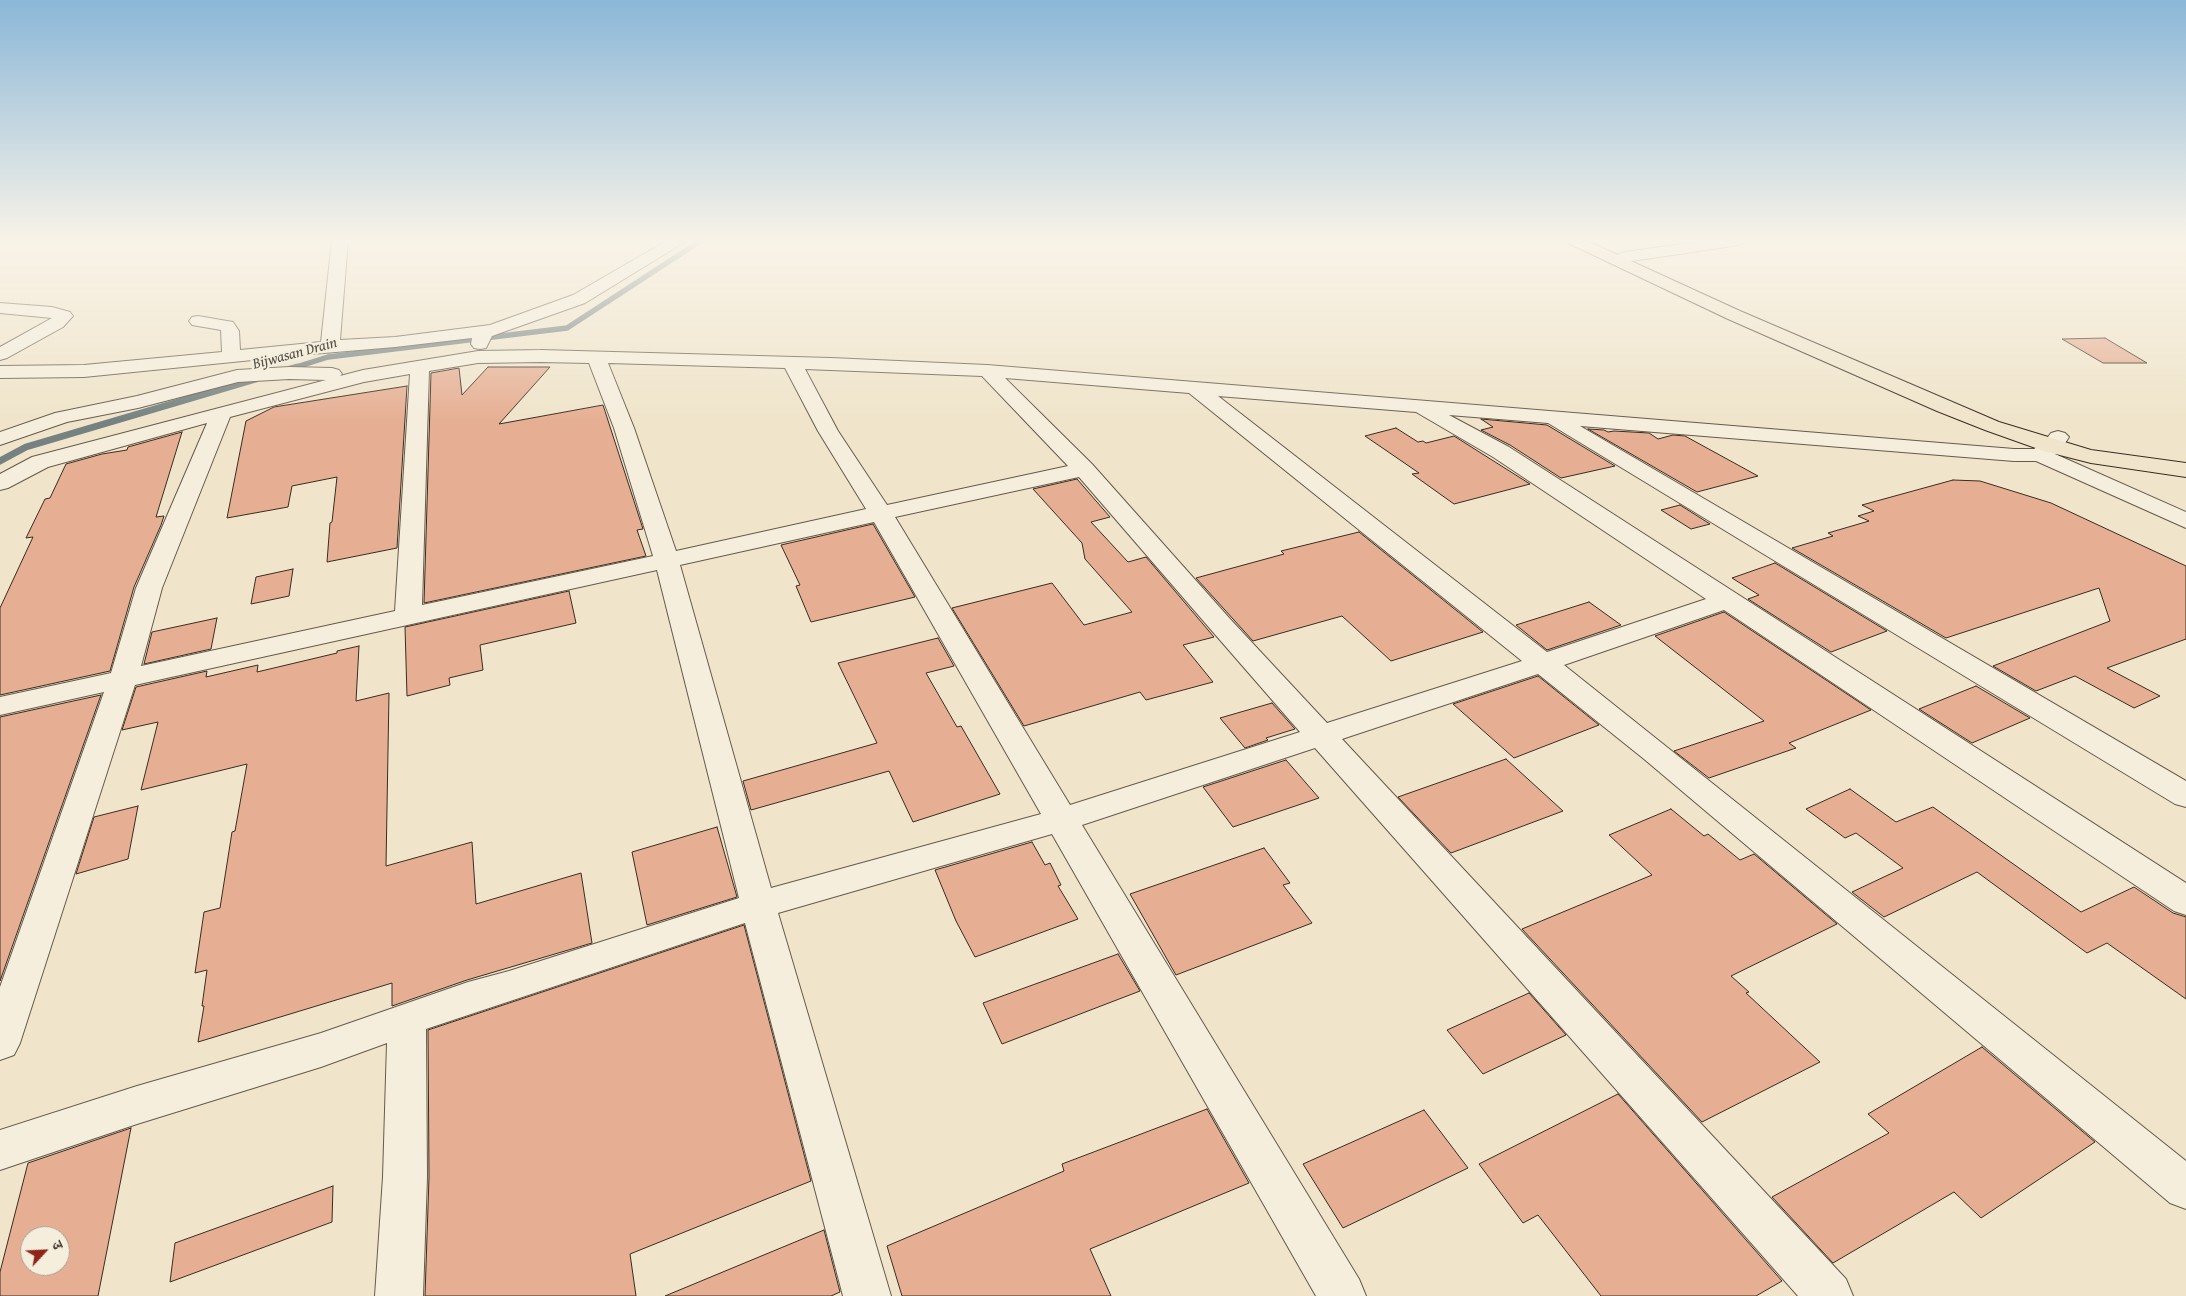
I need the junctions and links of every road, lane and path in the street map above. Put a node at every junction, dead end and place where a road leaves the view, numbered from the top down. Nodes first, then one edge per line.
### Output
1 (334, 300) edge
2 (576, 300) edge
3 (1702, 300) edge
4 (1723, 300) edge
5 (0, 308) edge
6 (198, 321) dead end
7 (480, 342) junction
8 (330, 347) junction
9 (0, 354) edge
10 (231, 357) junction
11 (596, 358) junction
12 (792, 363) junction
13 (420, 366) junction
14 (987, 371) junction
15 (0, 372) edge
16 (363, 376) junction
17 (1192, 387) junction
18 (1417, 406) junction
19 (221, 412) junction
20 (1550, 416) junction
21 (0, 439) edge
22 (2050, 446) junction
23 (2186, 457) edge
24 (1084, 470) junction
25 (2186, 470) edge
26 (0, 483) edge
27 (882, 514) junction
28 (2186, 521) edge
29 (667, 562) junction
30 (1728, 600) junction
31 (408, 618) junction
32 (1543, 663) junction
33 (123, 680) junction
34 (0, 706) edge
35 (1322, 736) junction
36 (2186, 796) edge
37 (1062, 820) junction
38 (2186, 901) edge
39 (758, 906) junction
40 (407, 1020) junction
41 (0, 1043) edge
42 (0, 1150) edge
43 (2186, 1188) edge
44 (399, 1296) edge
45 (867, 1296) edge
46 (1342, 1296) edge
47 (1829, 1296) edge

1 - 8 street
2 - 7 street
3 - 22 main road
4 - 22 main road
5 - 9 street
6 - 10 street
7 - 8 street
7 - 11 street
7 - 13 street
8 - 10 street
10 - 15 street
11 - 12 street
11 - 29 street
12 - 14 street
12 - 27 street
13 - 16 street
13 - 31 street
14 - 17 street
14 - 24 street
16 - 19 street
16 - 21 street
17 - 18 street
17 - 32 street
18 - 20 street
18 - 30 street
19 - 26 street
19 - 33 street
20 - 22 street
20 - 36 street
22 - 23 main road
22 - 25 main road
22 - 28 street
24 - 27 street
24 - 35 street
27 - 29 street
27 - 37 street
29 - 31 street
29 - 39 street
30 - 32 street
30 - 38 street
31 - 33 street
32 - 35 street
32 - 43 street
33 - 34 street
33 - 41 street
35 - 37 street
35 - 47 street
37 - 39 street
37 - 46 street
39 - 40 street
39 - 45 street
40 - 42 street
40 - 44 street

